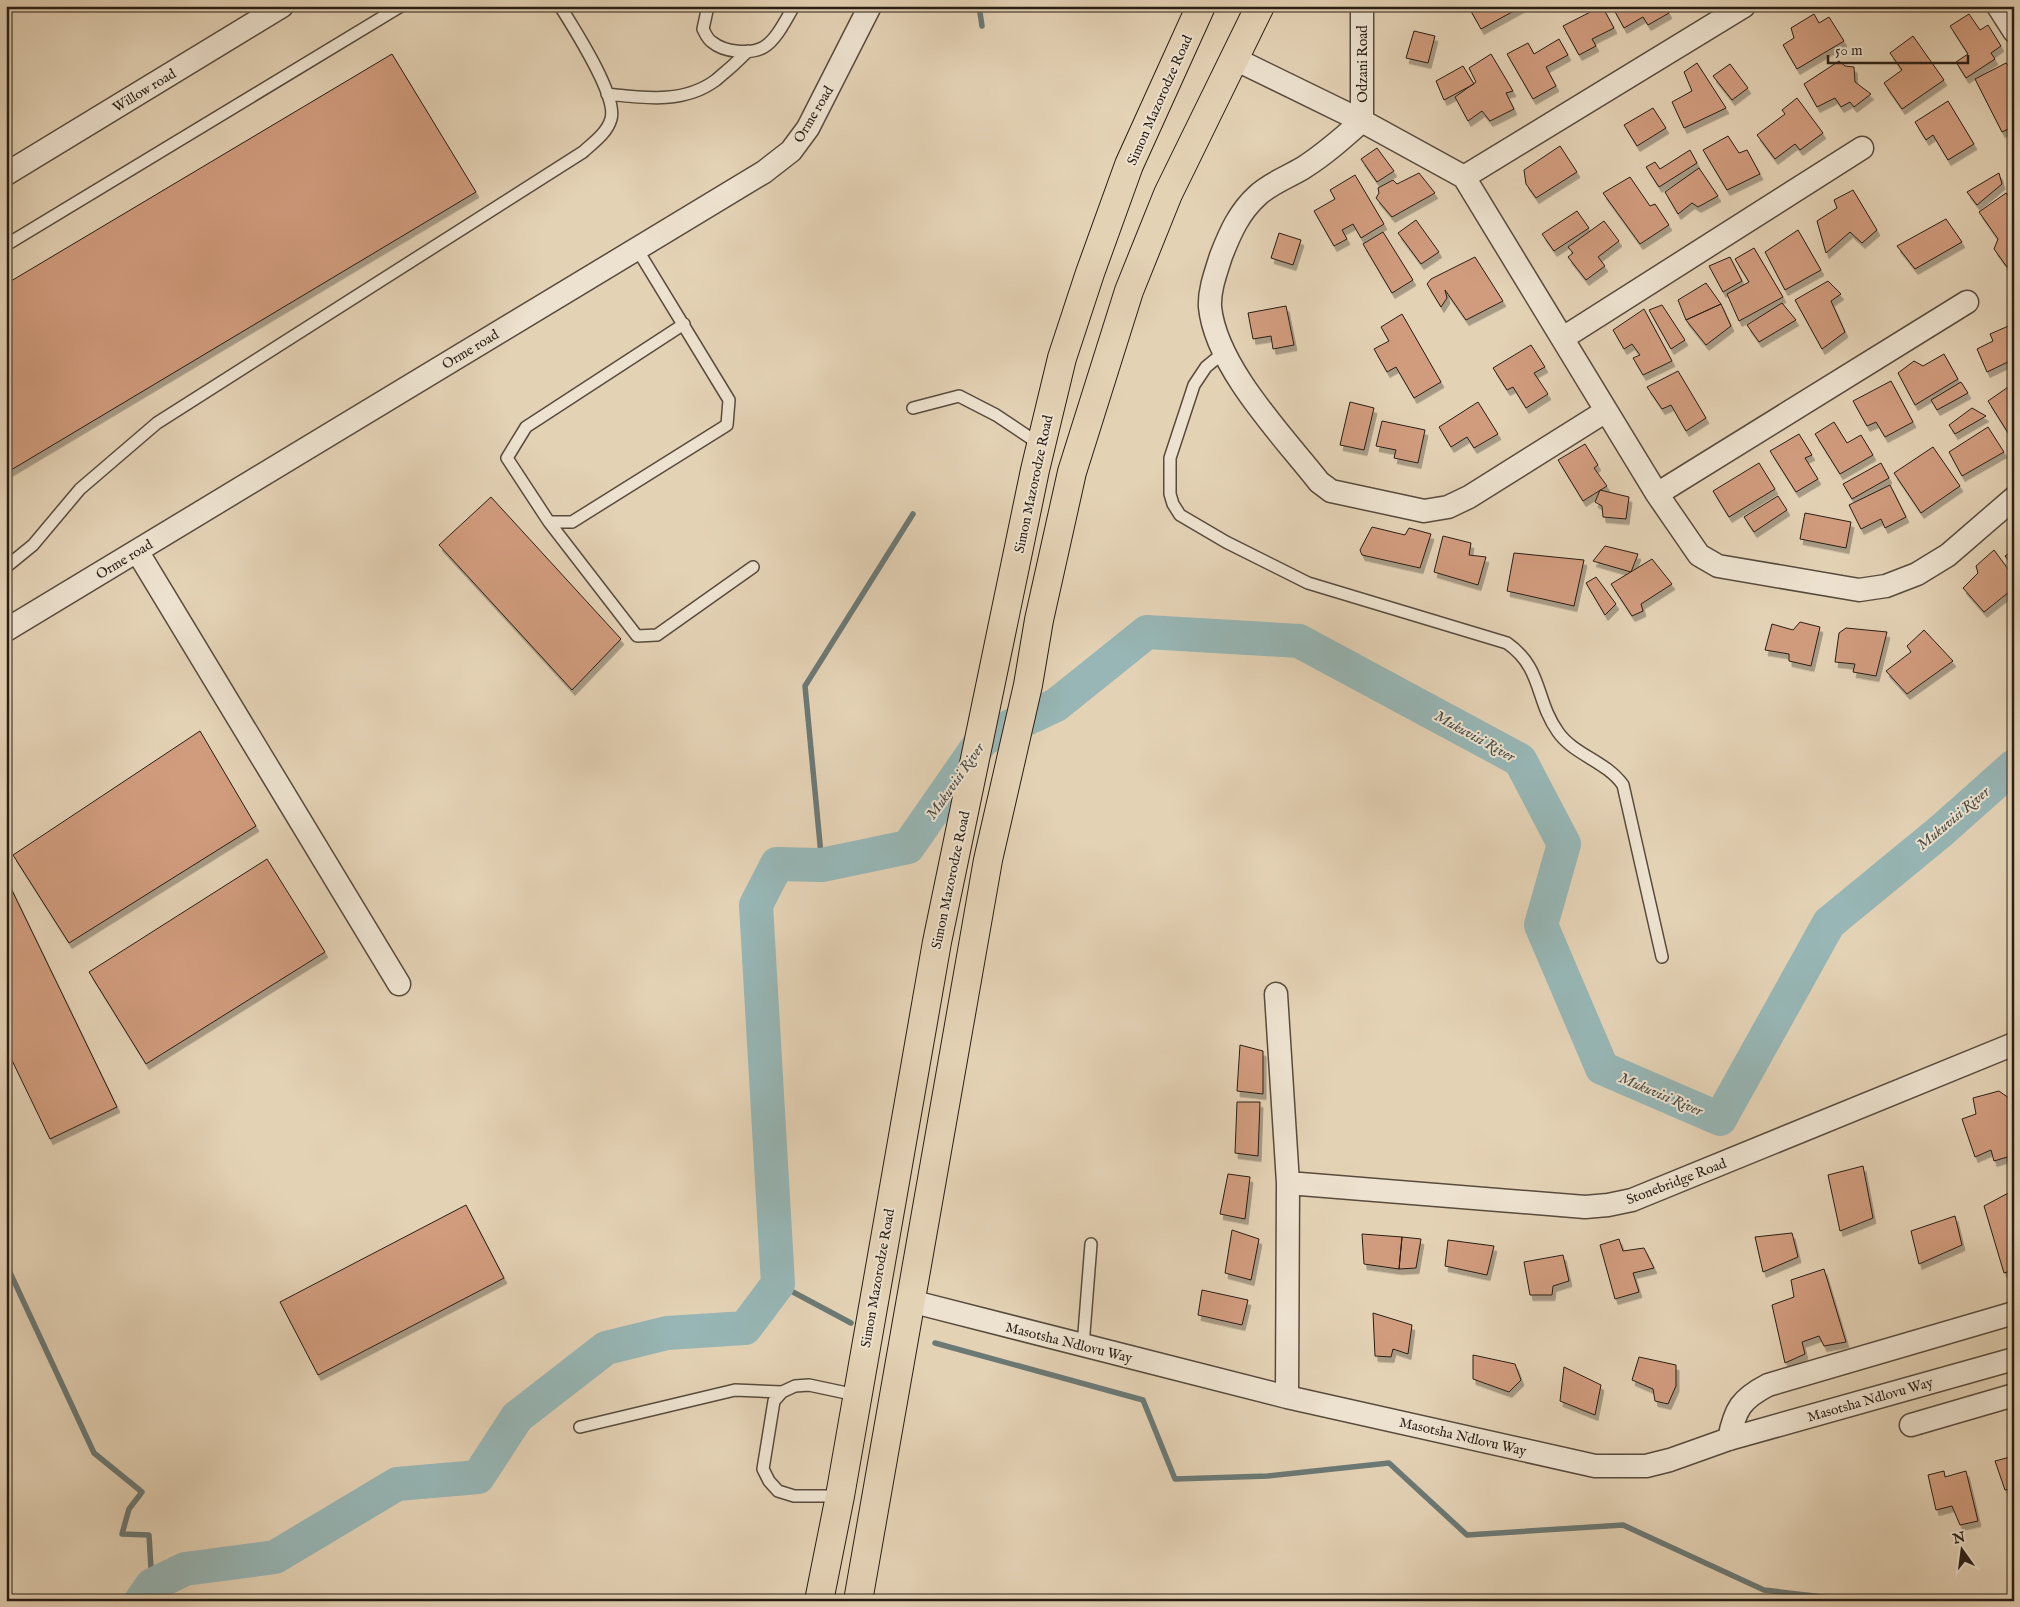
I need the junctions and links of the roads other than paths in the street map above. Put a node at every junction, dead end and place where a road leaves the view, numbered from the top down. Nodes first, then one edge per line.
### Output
1 (282, 6) edge
2 (401, 6) edge
3 (560, 6) edge
4 (708, 6) edge
5 (794, 6) edge
6 (870, 6) edge
7 (1201, 6) edge
8 (1260, 6) edge
9 (1362, 6) edge
10 (1744, 6) edge
11 (748, 52) junction
12 (1235, 59) junction
13 (607, 94) junction
14 (1362, 121) junction
15 (1862, 148) dead end
16 (6, 174) edge
17 (1464, 177) junction
18 (6, 246) edge
19 (638, 249) junction
20 (1967, 302) dead end
21 (684, 324) junction
22 (1563, 338) junction
23 (1223, 353) junction
24 (913, 408) dead end
25 (1606, 411) junction
26 (1041, 445) junction
27 (1657, 494) junction
28 (2014, 498) edge
29 (549, 522) junction
30 (137, 551) junction
31 (6, 567) edge
32 (752, 567) dead end
33 (6, 630) edge
34 (1662, 958) dead end
35 (399, 984) dead end
36 (1276, 994) dead end
37 (2014, 1044) edge
38 (1288, 1183) junction
39 (1091, 1244) dead end
40 (910, 1301) junction
41 (2014, 1312) edge
42 (1083, 1346) junction
43 (2014, 1359) edge
44 (782, 1392) junction
45 (856, 1395) junction
46 (2014, 1395) edge
47 (1287, 1397) junction
48 (1911, 1425) dead end
49 (580, 1427) dead end
50 (1729, 1439) junction
51 (840, 1496) junction
52 (819, 1601) edge
53 (858, 1601) edge

1 - 16 street, Willow road
2 - 18 lane
3 - 13 lane
4 - 11 lane
5 - 11 lane
6 - 19 street, Orme road
7 - 26 highway, Simon Mazorodze Road
8 - 12 highway
9 - 14 street, Odzani Road
10 - 17 street
11 - 13 lane
12 - 14 street
12 - 40 highway
13 - 31 lane
14 - 17 street
14 - 23 street
15 - 22 street
17 - 22 street
19 - 21 lane
19 - 30 street, Orme road
20 - 27 street
21 - 29 lane
21 - 29 lane
22 - 25 street
23 - 25 street
23 - 34 lane
24 - 26 lane
25 - 27 street
26 - 45 highway, Simon Mazorodze Road
27 - 28 street
29 - 32 lane
30 - 33 street, Orme road
30 - 35 street
36 - 38 street
37 - 38 street, Stonebridge Road
38 - 47 street
39 - 42 lane
40 - 42 street, Masotsha Ndlovu Way
40 - 53 highway
41 - 50 street
42 - 47 street, Masotsha Ndlovu Way
43 - 50 street, Masotsha Ndlovu Way
44 - 45 lane
44 - 49 lane
44 - 51 lane
45 - 51 highway, Simon Mazorodze Road
46 - 48 street
47 - 50 street, Masotsha Ndlovu Way
51 - 52 highway, Simon Mazorodze Road

